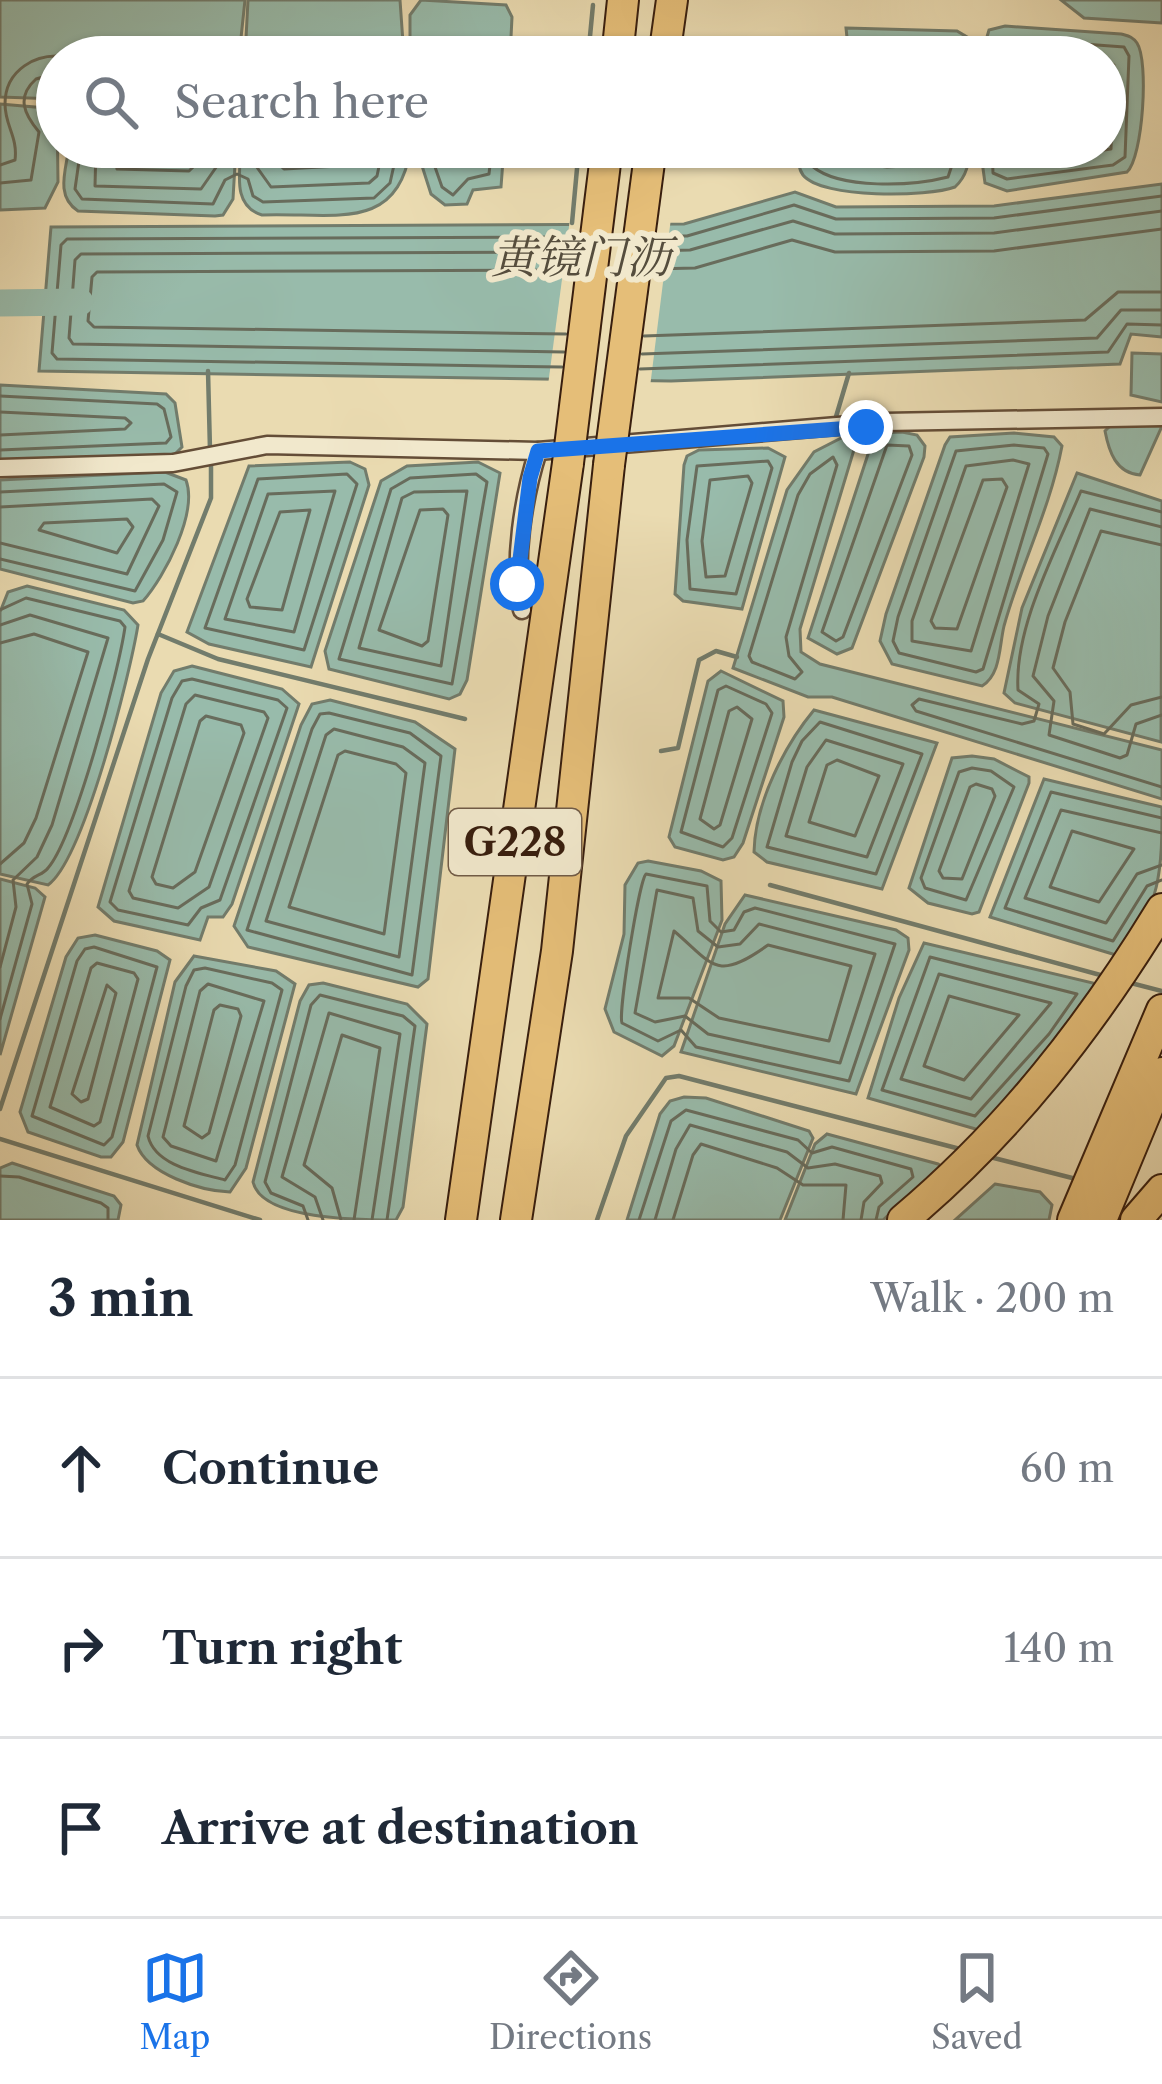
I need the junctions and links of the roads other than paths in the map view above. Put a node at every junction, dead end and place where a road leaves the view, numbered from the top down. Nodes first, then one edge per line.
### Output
1 (623, 0) edge
2 (672, 0) edge
3 (619, 36) edge
4 (667, 36) edge
5 (604, 168) edge
6 (649, 168) edge
7 (1162, 417) edge
8 (538, 451) junction
9 (0, 468) edge
10 (522, 610) dead end
11 (1162, 909) edge
12 (1162, 1010) edge
13 (1162, 1073) edge
14 (1162, 1190) edge
15 (460, 1220) edge
16 (516, 1220) edge
17 (904, 1220) edge
18 (1073, 1220) edge
19 (1101, 1220) edge
20 (1136, 1220) edge

1 - 3 highway
2 - 4 highway
5 - 15 highway, G228, bridge
6 - 16 highway, G228, bridge
7 - 8 street
8 - 9 street
8 - 10 street
11 - 17 highway
12 - 18 highway
13 - 19 highway
14 - 20 highway

